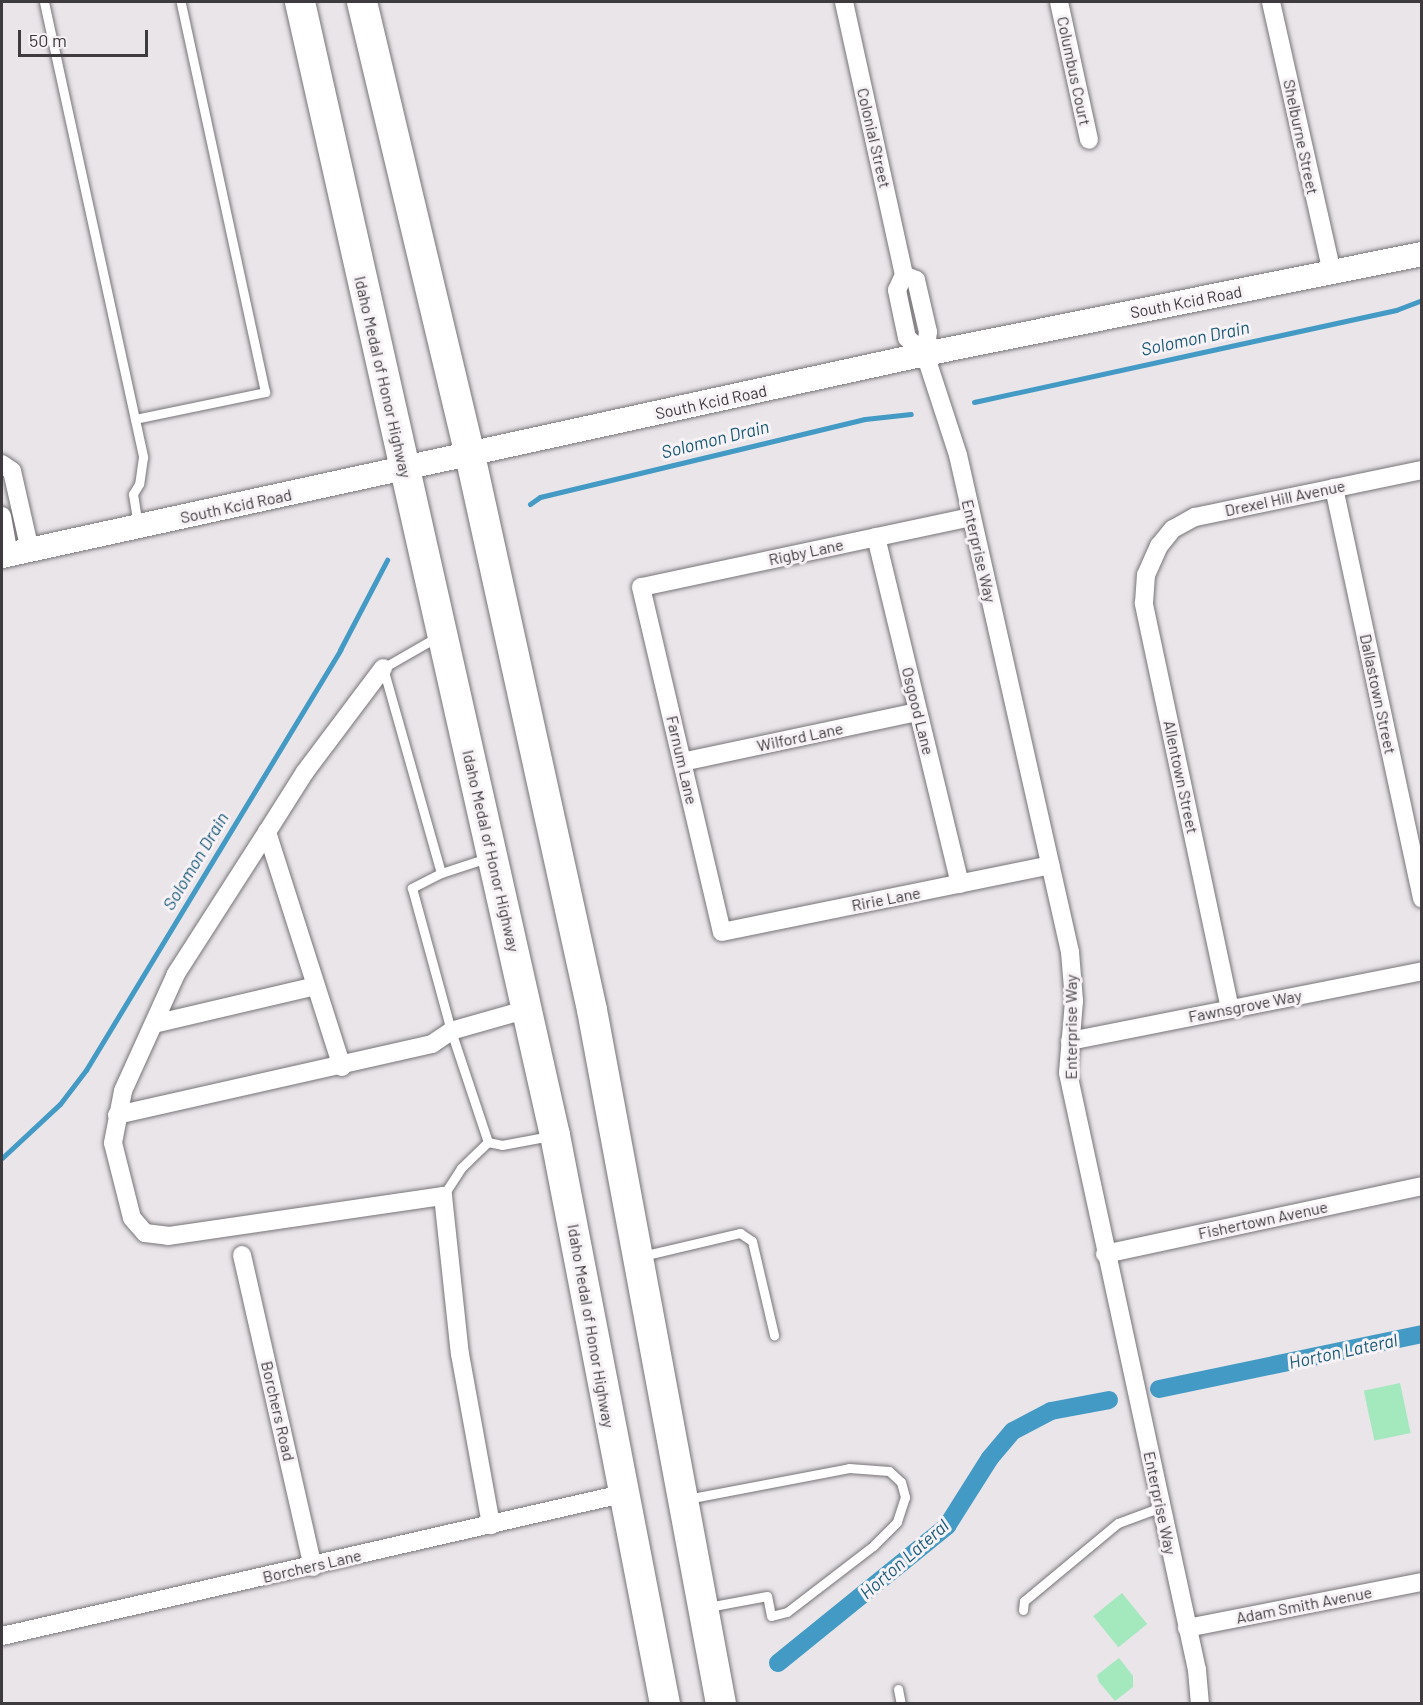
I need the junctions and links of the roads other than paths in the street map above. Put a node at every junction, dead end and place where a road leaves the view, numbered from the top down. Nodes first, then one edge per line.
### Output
1 (44, 2) edge
2 (181, 2) edge
3 (300, 2) edge
4 (362, 2) edge
5 (844, 2) edge
6 (1059, 2) edge
7 (1271, 2) edge
8 (1089, 140) dead end
9 (1422, 254) edge
10 (1332, 273) junction
11 (925, 354) junction
12 (135, 420) junction
13 (470, 455) junction
14 (2, 464) edge
15 (1422, 470) edge
16 (404, 471) junction
17 (1334, 488) junction
18 (2, 516) edge
19 (971, 517) junction
20 (139, 527) junction
21 (876, 537) junction
22 (1160, 546) joint
23 (14, 553) edge
24 (641, 587) joint
25 (441, 635) junction
26 (382, 668) junction
27 (918, 712) junction
28 (682, 762) junction
29 (267, 832) junction
30 (492, 856) junction
31 (1050, 865) junction
32 (441, 873) junction
33 (960, 884) junction
34 (1422, 899) edge
35 (722, 932) joint
36 (1422, 971) edge
37 (316, 986) junction
38 (528, 1009) junction
39 (1230, 1009) junction
40 (154, 1024) junction
41 (451, 1031) junction
42 (1070, 1041) junction
43 (342, 1067) junction
44 (117, 1115) junction
45 (555, 1135) junction
46 (488, 1142) junction
47 (1422, 1186) edge
48 (443, 1196) junction
49 (1105, 1254) junction
50 (242, 1255) dead end
51 (640, 1256) junction
52 (774, 1335) dead end
53 (622, 1494) junction
54 (682, 1500) junction
55 (1161, 1507) junction
56 (491, 1525) junction
57 (313, 1567) junction
58 (1422, 1582) edge
59 (703, 1608) junction
60 (1023, 1610) dead end
61 (1187, 1628) junction
62 (2, 1636) edge
63 (898, 1689) dead end
64 (665, 1704) edge
65 (721, 1704) edge
66 (901, 1704) edge
67 (1200, 1704) edge

1 - 12 lane
2 - 12 lane
3 - 16 main road, Idaho Medal of Honor Highway
4 - 13 main road
5 - 11 street, Colonial Street
6 - 8 street, Columbus Court
7 - 10 street, Shelburne Street
9 - 10 street, South Kcid Road
10 - 11 street, South Kcid Road
11 - 13 street, South Kcid Road
11 - 19 street, Enterprise Way
12 - 20 lane
13 - 16 street, South Kcid Road
13 - 51 main road
14 - 23 street
15 - 17 street, Drexel Hill Avenue
16 - 20 street, South Kcid Road
16 - 25 main road, Idaho Medal of Honor Highway
17 - 22 street, Drexel Hill Avenue
17 - 34 street, Dallastown Street
18 - 23 street
19 - 21 street, Rigby Lane
19 - 31 street, Enterprise Way
20 - 23 street, South Kcid Road
21 - 24 street, Rigby Lane
21 - 27 street, Osgood Lane
22 - 39 street, Allentown Street
24 - 28 street, Farnum Lane
25 - 26 lane
25 - 30 main road, Idaho Medal of Honor Highway
26 - 29 street
26 - 32 lane
27 - 28 street, Wilford Lane
27 - 33 street, Osgood Lane
28 - 35 street, Farnum Lane
29 - 37 street
29 - 40 street
30 - 32 lane
30 - 38 main road, Idaho Medal of Honor Highway
31 - 33 street, Ririe Lane
31 - 42 street, Enterprise Way
32 - 41 lane
33 - 35 street, Ririe Lane
36 - 39 street, Fawnsgrove Way
37 - 40 street
37 - 43 street
38 - 41 street
38 - 45 main road, Idaho Medal of Honor Highway
39 - 42 street, Fawnsgrove Way
40 - 44 street
41 - 43 street
41 - 46 lane
42 - 49 street, Enterprise Way
43 - 44 street
44 - 48 street
45 - 46 lane
45 - 53 main road, Idaho Medal of Honor Highway
46 - 48 lane
47 - 49 street, Fishertown Avenue
48 - 56 street
49 - 55 street, Enterprise Way
50 - 57 street, Borchers Road
51 - 52 lane
51 - 54 main road
53 - 56 street, Borchers Lane
53 - 64 main road, Idaho Medal of Honor Highway
54 - 59 main road
54 - 59 lane
55 - 60 lane
55 - 61 street, Enterprise Way
56 - 57 street, Borchers Lane
57 - 62 street, Borchers Lane
58 - 61 street, Adam Smith Avenue
59 - 65 main road
61 - 67 street, Enterprise Way
63 - 66 lane

